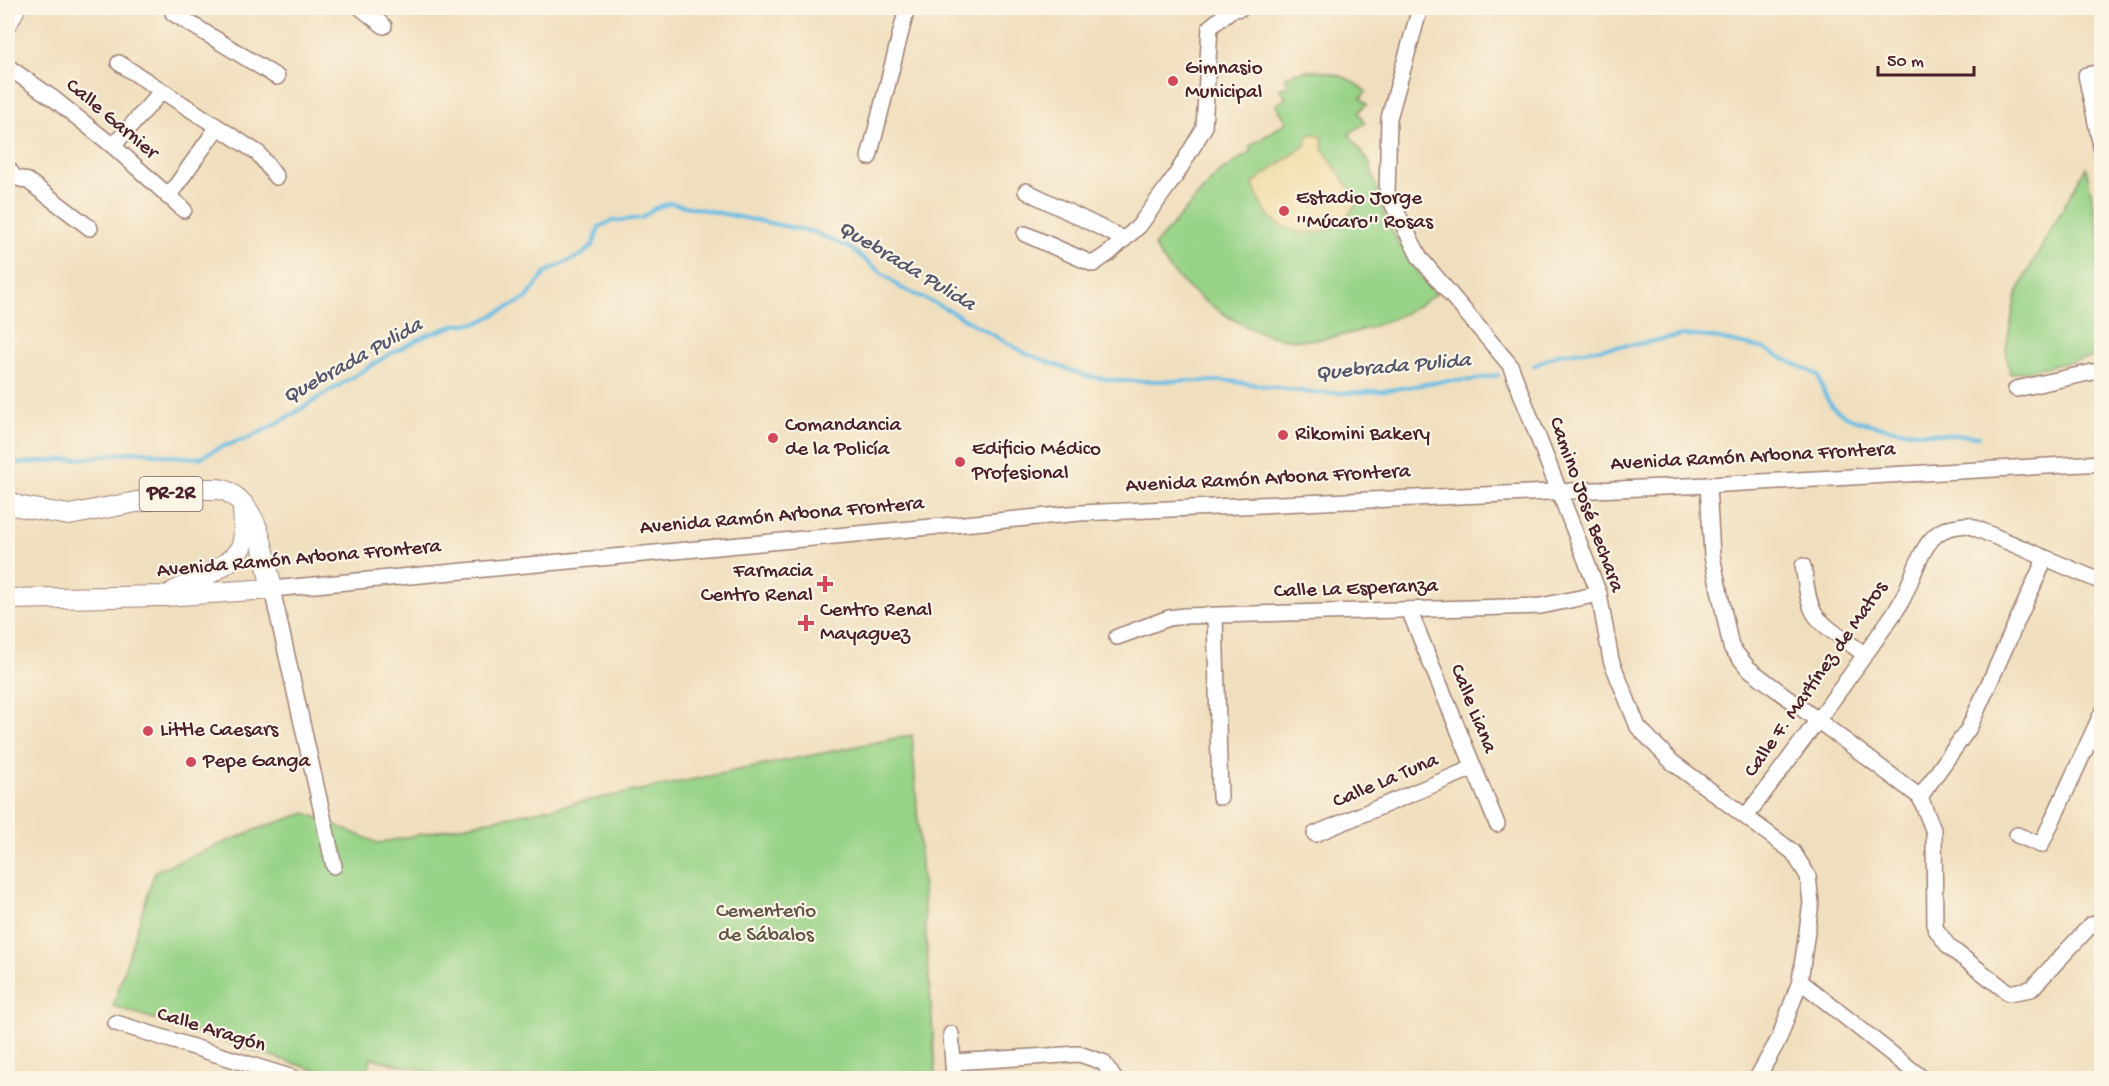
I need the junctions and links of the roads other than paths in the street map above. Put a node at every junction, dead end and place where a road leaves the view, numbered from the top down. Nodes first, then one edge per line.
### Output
1 (15, 8) edge
2 (175, 8) edge
3 (361, 8) edge
4 (907, 8) edge
5 (1241, 8) edge
6 (1420, 8) edge
7 (8, 22) edge
8 (384, 26) dead end
9 (119, 63) dead end
10 (8, 68) edge
11 (2102, 72) edge
12 (277, 77) dead end
13 (161, 92) junction
14 (217, 128) junction
15 (113, 146) junction
16 (2102, 151) edge
17 (869, 157) dead end
18 (8, 168) edge
19 (276, 177) dead end
20 (1026, 191) dead end
21 (168, 197) junction
22 (184, 210) dead end
23 (90, 228) dead end
24 (1025, 234) dead end
25 (1124, 239) junction
26 (2102, 370) edge
27 (2016, 389) dead end
28 (2102, 463) edge
29 (1708, 485) junction
30 (1559, 491) junction
31 (8, 501) edge
32 (243, 504) junction
33 (2045, 559) junction
34 (1803, 566) dead end
35 (2102, 582) edge
36 (272, 589) junction
37 (1599, 594) junction
38 (164, 596) junction
39 (8, 599) edge
40 (1409, 610) junction
41 (1215, 616) junction
42 (1117, 637) dead end
43 (1864, 654) junction
44 (2102, 713) edge
45 (1819, 722) junction
46 (2096, 739) edge
47 (1473, 768) junction
48 (1220, 797) dead end
49 (1920, 797) junction
50 (1746, 816) junction
51 (1497, 824) dead end
52 (1315, 834) dead end
53 (2017, 835) dead end
54 (334, 866) dead end
55 (2102, 922) edge
56 (1800, 981) junction
57 (116, 1023) dead end
58 (951, 1034) dead end
59 (953, 1062) junction
60 (255, 1072) edge
61 (293, 1078) edge
62 (954, 1078) edge
63 (1114, 1078) edge
64 (1757, 1078) edge
65 (1922, 1078) edge

1 - 7 main road
2 - 12 street
3 - 8 street
4 - 17 street
5 - 25 street
6 - 30 street, Camino José Bechara
9 - 13 street
10 - 15 street, Calle Garnier
11 - 16 street
13 - 14 street
13 - 15 street
14 - 19 street
14 - 21 street
15 - 21 street, Calle Garnier
18 - 23 street
20 - 25 street
21 - 22 street, Calle Garnier
24 - 25 street
26 - 27 street
28 - 29 street, Avenida Ramón Arbona Frontera
29 - 30 street, Avenida Ramón Arbona Frontera
29 - 45 street
30 - 36 street, Avenida Ramón Arbona Frontera
30 - 37 street, Camino José Bechara
31 - 32 main road, PR-2R
32 - 36 main road
32 - 38 main road
33 - 35 street, Calle F. Martínez de Matos
33 - 43 street, Calle F. Martínez de Matos
33 - 49 street
34 - 43 street
36 - 38 main road, Avenida Ramón Arbona Frontera
36 - 54 street
37 - 40 street, Calle La Esperanza
37 - 50 street, Camino José Bechara
38 - 39 main road, Avenida Ramón Arbona Frontera
40 - 41 street, Calle La Esperanza
40 - 47 street, Calle Liana
41 - 42 street, Calle La Esperanza
41 - 48 street
43 - 45 street, Calle F. Martínez de Matos
44 - 46 street
45 - 49 street
45 - 50 street, Calle F. Martínez de Matos
46 - 53 street
47 - 51 street, Calle Liana
47 - 52 street, Calle La Tuna
49 - 55 street
50 - 56 street, Camino José Bechara
56 - 64 street, Camino José Bechara
56 - 65 street
57 - 60 street, Calle Aragón
58 - 59 street
59 - 62 street
59 - 63 street
60 - 61 street, Calle Aragón

